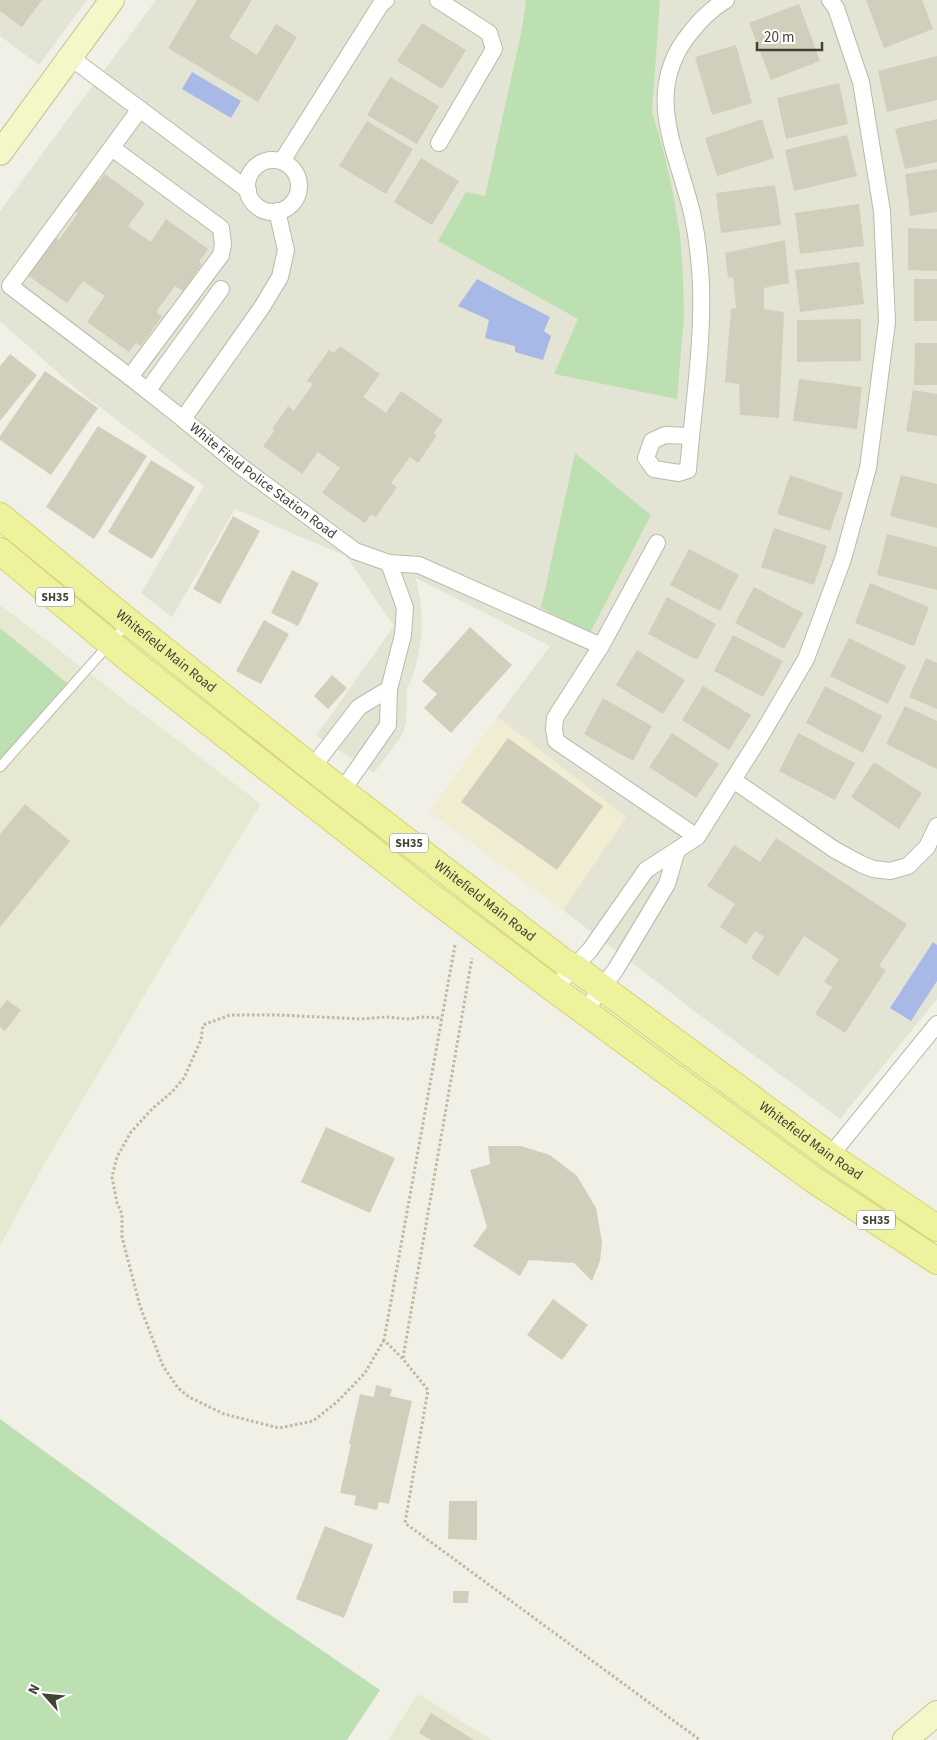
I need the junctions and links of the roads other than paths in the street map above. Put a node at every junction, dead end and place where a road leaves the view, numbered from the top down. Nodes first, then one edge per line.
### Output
1 (112, 0) edge
2 (386, 0) edge
3 (438, 0) edge
4 (726, 0) edge
5 (830, 0) edge
6 (70, 57) junction
7 (140, 109) junction
8 (439, 143) dead end
9 (112, 148) junction
10 (0, 153) edge
11 (282, 161) junction
12 (248, 190) junction
13 (277, 212) junction
14 (221, 289) dead end
15 (130, 377) junction
16 (148, 390) junction
17 (183, 419) junction
18 (691, 436) dead end
19 (0, 516) edge
20 (657, 543) dead end
21 (0, 552) edge
22 (389, 563) junction
23 (128, 622) junction
24 (110, 643) junction
25 (601, 646) junction
26 (389, 689) junction
27 (0, 767) edge
28 (312, 768) junction
29 (733, 780) junction
30 (342, 791) junction
31 (937, 826) edge
32 (696, 837) junction
33 (676, 850) junction
34 (574, 967) junction
35 (602, 988) junction
36 (554, 989) junction
37 (584, 1012) junction
38 (937, 1024) edge
39 (830, 1156) junction
40 (937, 1228) edge
41 (937, 1261) edge
42 (937, 1713) edge
43 (905, 1740) edge

1 - 6 street
2 - 11 street
3 - 8 street
4 - 18 street
5 - 29 street
6 - 7 street
6 - 10 street
7 - 9 street
7 - 12 street
9 - 15 street
9 - 15 street
11 - 12 street
11 - 13 street
12 - 13 street
13 - 17 street, White Field Police Station Road
14 - 16 street
15 - 16 street
16 - 17 street
17 - 22 street, White Field Police Station Road
19 - 23 main road, Whitefield Main Road / SH35
20 - 25 street
21 - 24 main road, Whitefield Main Road / SH35
22 - 25 street, White Field Police Station Road
22 - 26 street
23 - 24 lane
23 - 28 main road, Whitefield Main Road / SH35
24 - 27 lane
24 - 36 main road, Whitefield Main Road / SH35
25 - 32 street
26 - 28 street
26 - 30 street
28 - 30 main road, Whitefield Main Road / SH35
29 - 31 street
29 - 32 street
30 - 34 main road, Whitefield Main Road / SH35
32 - 33 street
33 - 34 street
33 - 35 street
34 - 35 main road, Whitefield Main Road / SH35
34 - 36 street
35 - 37 street
35 - 39 main road, Whitefield Main Road / SH35
36 - 37 main road, Whitefield Main Road / SH35
37 - 41 main road, Whitefield Main Road / SH35
38 - 39 street
39 - 40 main road, Whitefield Main Road / SH35
42 - 43 street

